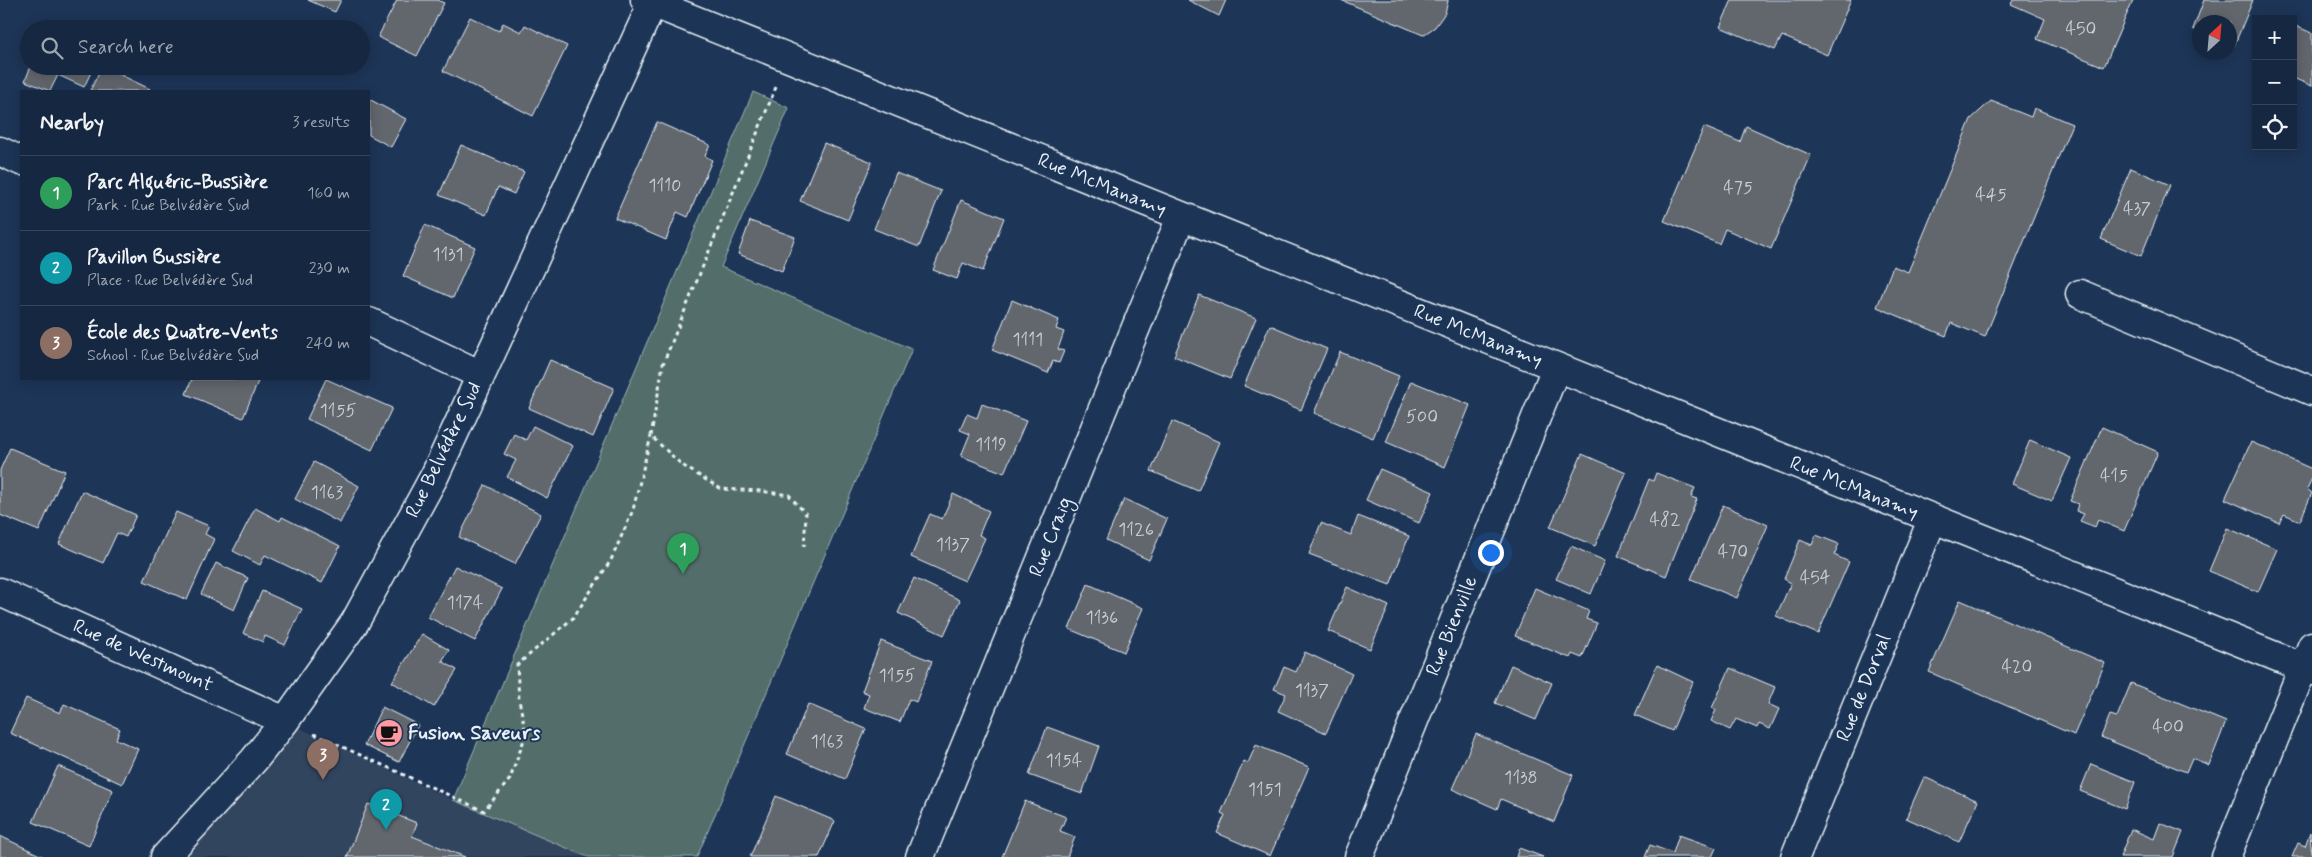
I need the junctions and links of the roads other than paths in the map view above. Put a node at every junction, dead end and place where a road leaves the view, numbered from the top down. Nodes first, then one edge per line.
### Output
1 (650, 1) edge
2 (0, 151) edge
3 (20, 161) edge
4 (1181, 217) junction
5 (2080, 294) dead end
6 (370, 322) edge
7 (1556, 368) junction
8 (481, 375) junction
9 (2312, 391) edge
10 (1932, 520) junction
11 (0, 592) edge
12 (2309, 661) edge
13 (285, 721) junction
14 (165, 857) edge
15 (920, 857) edge
16 (1359, 857) edge
17 (1795, 857) edge
18 (2226, 857) edge

1 - 4 street, Rue McManamy
1 - 8 street, Rue Belvédère Sud
2 - 3 street
4 - 7 street, Rue McManamy
4 - 15 street, Rue Craig
5 - 9 street
6 - 8 street
7 - 10 street, Rue McManamy
7 - 16 street, Rue Bienville
8 - 13 street, Rue Belvédère Sud
10 - 12 street, Rue McManamy
10 - 17 street, Rue de Dorval
11 - 13 street, Rue de Westmount
12 - 18 street
13 - 14 street, Rue Belvédère Sud

